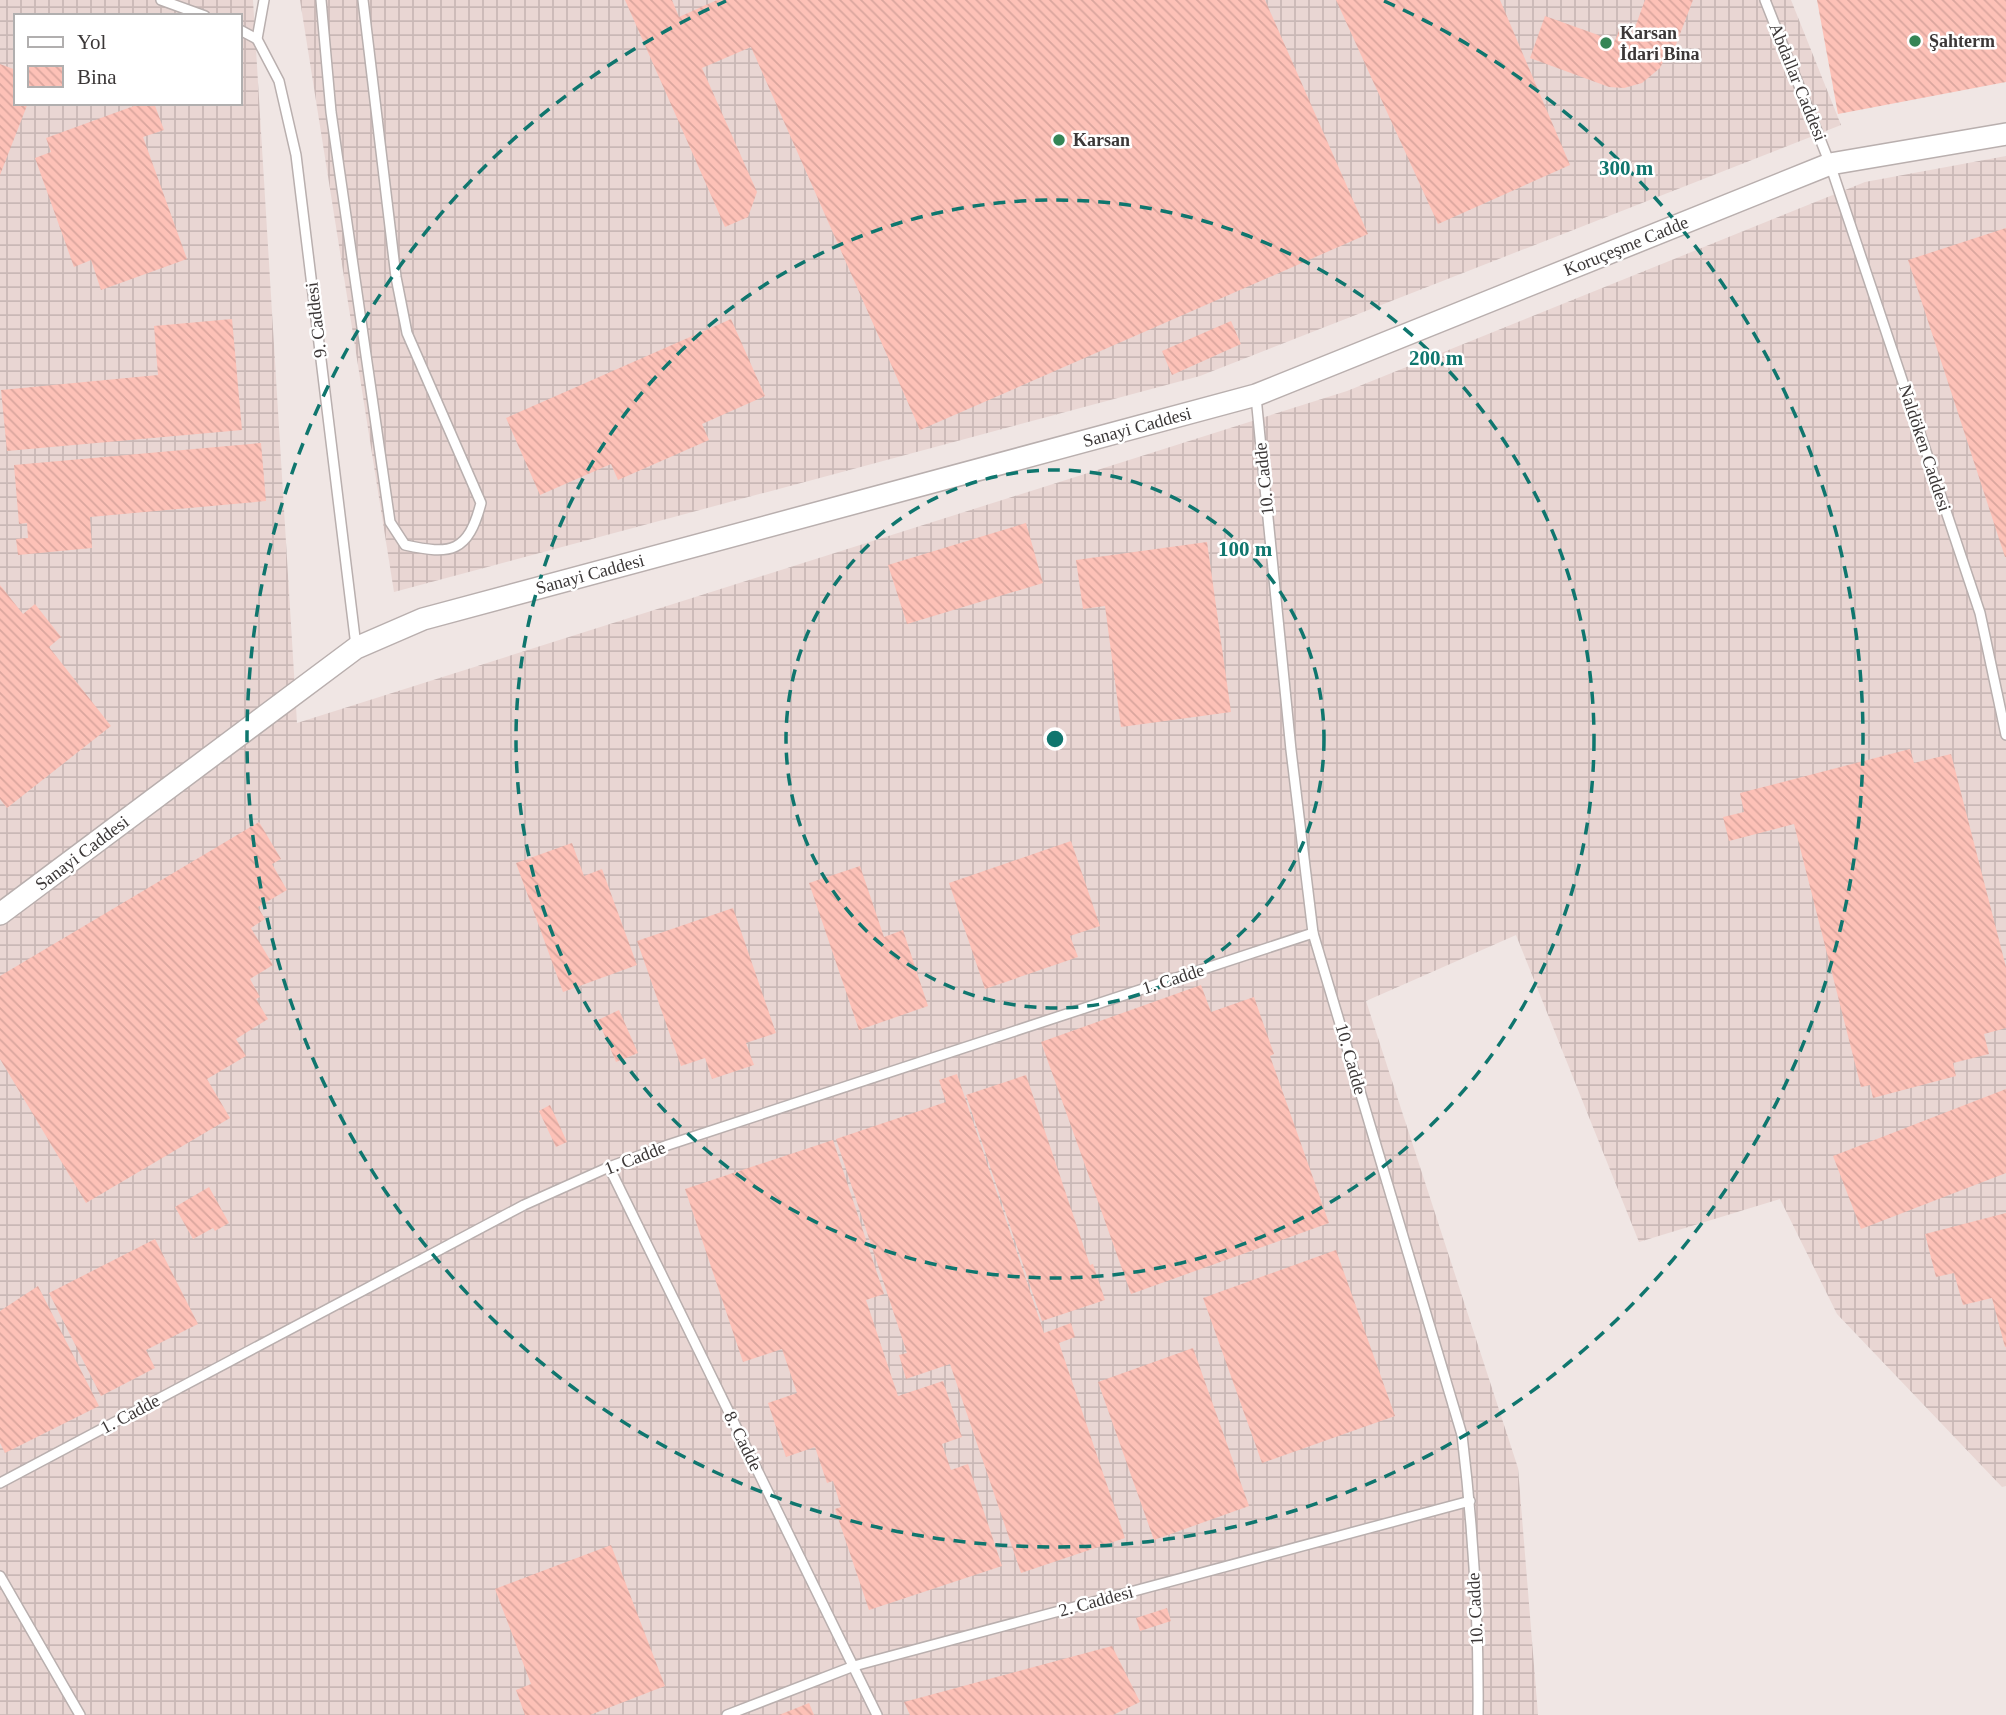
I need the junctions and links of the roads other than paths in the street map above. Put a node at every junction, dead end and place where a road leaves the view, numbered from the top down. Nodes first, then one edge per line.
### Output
1 (161, 0) edge
2 (264, 0) edge
3 (321, 0) edge
4 (363, 0) edge
5 (1765, 0) edge
6 (200, 14) edge
7 (242, 31) edge
8 (257, 39) junction
9 (2006, 134) edge
10 (1830, 164) junction
11 (1256, 395) junction
12 (356, 648) junction
13 (2006, 735) edge
14 (0, 914) edge
15 (1313, 933) junction
16 (609, 1167) junction
17 (0, 1483) edge
18 (1470, 1501) junction
19 (0, 1576) edge
20 (854, 1667) junction
21 (80, 1715) edge
22 (727, 1715) edge
23 (877, 1715) edge
24 (1478, 1715) edge

1 - 6 lane
2 - 8 lane
3 - 4 lane
5 - 10 lane, Abdallar Caddesi
7 - 8 lane
8 - 12 lane, 9. Caddesi
9 - 10 street, Koruçeşme Cadde
10 - 11 street, Koruçeşme Cadde
10 - 13 lane, Naldöken Caddesi
11 - 12 street, Sanayi Caddesi
11 - 15 lane, 10. Cadde
12 - 14 street, Sanayi Caddesi
15 - 16 lane, 1. Cadde
15 - 18 lane, 10. Cadde
16 - 17 lane, 1. Cadde
16 - 20 lane, 8. Cadde
18 - 20 lane, 2. Caddesi
18 - 24 lane, 10. Cadde
19 - 21 lane
20 - 22 lane, 2. Caddesi
20 - 23 lane, 8. Cadde

